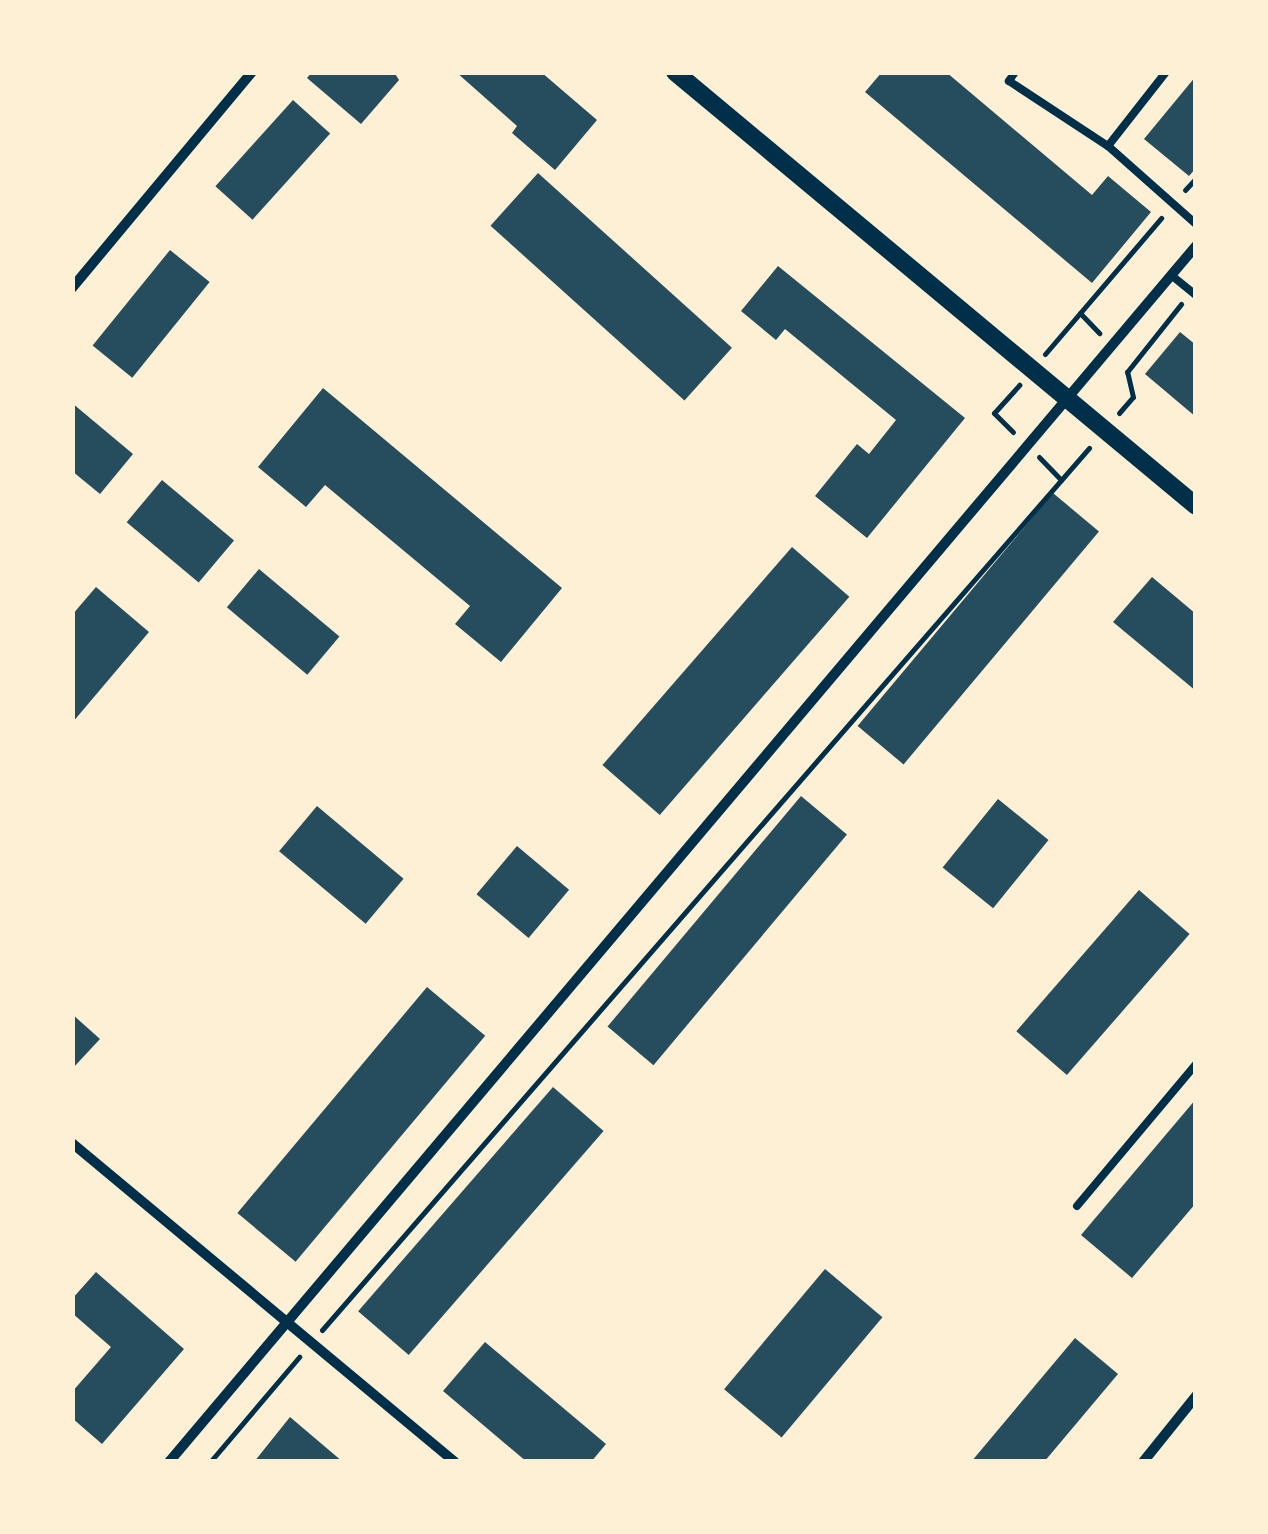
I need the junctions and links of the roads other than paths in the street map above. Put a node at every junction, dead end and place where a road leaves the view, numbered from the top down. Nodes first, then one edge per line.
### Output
1 (252, 72) edge
2 (674, 72) edge
3 (1016, 72) edge
4 (1166, 72) edge
5 (1108, 146) junction
6 (1196, 224) edge
7 (1196, 246) edge
8 (1171, 275) junction
9 (72, 288) edge
10 (1193, 294) edge
11 (1068, 400) junction
12 (1196, 506) edge
13 (1196, 1064) edge
14 (72, 1143) edge
15 (1077, 1206) dead end
16 (289, 1323) junction
17 (1196, 1396) edge
18 (168, 1462) edge
19 (455, 1462) edge
20 (1143, 1462) edge

1 - 9 street
2 - 11 street
3 - 5 lane
4 - 5 lane
5 - 6 lane
7 - 8 street
8 - 10 lane
8 - 11 street
11 - 12 street
11 - 16 street
13 - 15 lane
14 - 16 street
16 - 18 street
16 - 19 street
17 - 20 street

